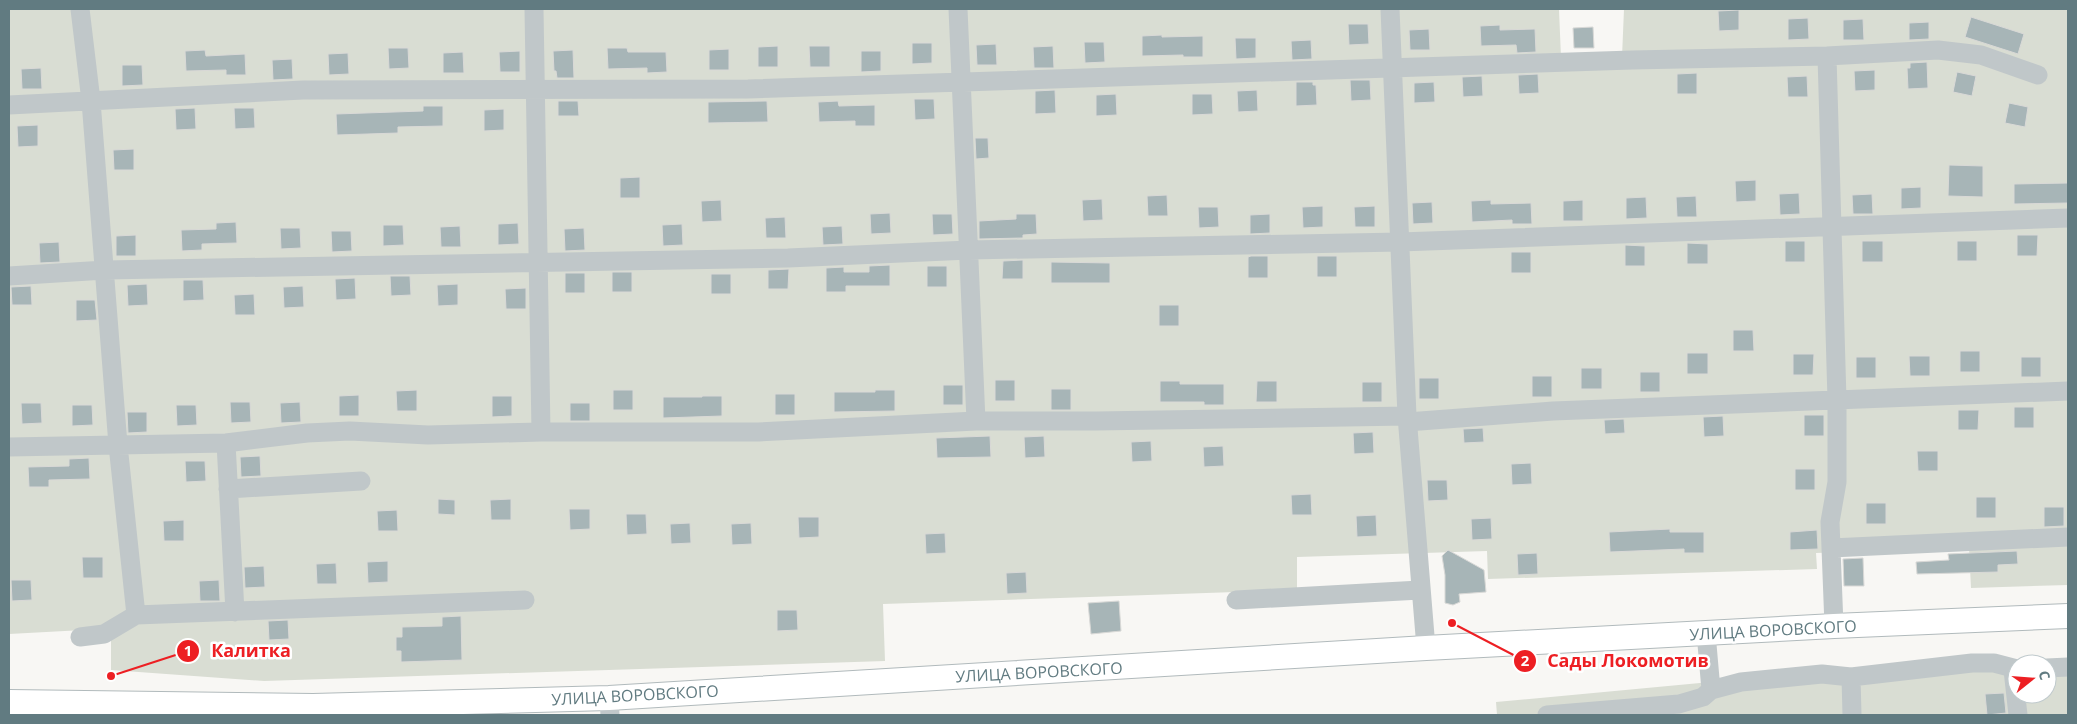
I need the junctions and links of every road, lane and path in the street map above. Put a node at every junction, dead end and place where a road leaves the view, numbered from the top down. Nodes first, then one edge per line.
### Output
1 (80, 9) edge
2 (534, 9) edge
3 (958, 9) edge
4 (1390, 9) edge
5 (1827, 56) junction
6 (1394, 68) junction
7 (2038, 75) dead end
8 (960, 82) junction
9 (534, 89) junction
10 (91, 102) junction
11 (9, 105) edge
12 (2068, 218) edge
13 (1831, 227) junction
14 (1400, 242) junction
15 (969, 250) junction
16 (537, 262) junction
17 (106, 270) junction
18 (9, 276) edge
19 (2068, 391) edge
20 (1837, 400) junction
21 (1407, 419) junction
22 (976, 420) junction
23 (541, 432) junction
24 (226, 443) junction
25 (118, 445) junction
26 (9, 447) edge
27 (361, 481) dead end
28 (228, 489) junction
29 (2068, 537) edge
30 (1831, 548) junction
31 (1420, 590) junction
32 (525, 600) dead end
33 (1236, 600) dead end
34 (235, 612) junction
35 (136, 615) junction
36 (2068, 616) edge
37 (1834, 626) junction
38 (1706, 633) junction
39 (80, 637) dead end
40 (1426, 648) junction
41 (2007, 667) edge
42 (1851, 677) junction
43 (1711, 690) junction
44 (9, 702) edge
45 (609, 707) edge
46 (149, 709) edge
47 (1648, 712) edge
48 (1547, 715) edge
49 (1852, 715) edge

1 - 10 lane
2 - 9 lane
3 - 8 lane
4 - 6 lane
5 - 6 lane
5 - 7 lane
5 - 13 lane
6 - 8 lane
6 - 14 lane
8 - 9 lane
8 - 15 lane
9 - 10 lane
9 - 16 lane
10 - 11 lane
10 - 17 lane
12 - 13 lane
13 - 14 lane
13 - 20 lane
14 - 15 lane
14 - 21 lane
15 - 16 lane
15 - 22 lane
16 - 17 lane
16 - 23 lane
17 - 18 lane
17 - 25 lane
19 - 20 lane
20 - 21 lane
20 - 30 lane
21 - 22 lane
21 - 31 lane
22 - 23 lane
23 - 24 lane
24 - 25 lane
24 - 28 lane
25 - 26 lane
25 - 35 lane
27 - 28 lane
28 - 34 lane
29 - 30 lane
30 - 37 lane
31 - 33 lane
31 - 40 lane
32 - 34 lane
34 - 35 lane
35 - 39 lane
36 - 37 main road, УЛИЦА ВОРОВСКОГО
37 - 38 main road, УЛИЦА ВОРОВСКОГО
38 - 40 main road, УЛИЦА ВОРОВСКОГО
38 - 43 lane
40 - 45 main road, УЛИЦА ВОРОВСКОГО
41 - 42 lane
42 - 43 lane
42 - 49 lane
43 - 47 lane
44 - 46 main road, УЛИЦА ВОРОВСКОГО
45 - 46 main road, УЛИЦА ВОРОВСКОГО
47 - 48 lane

